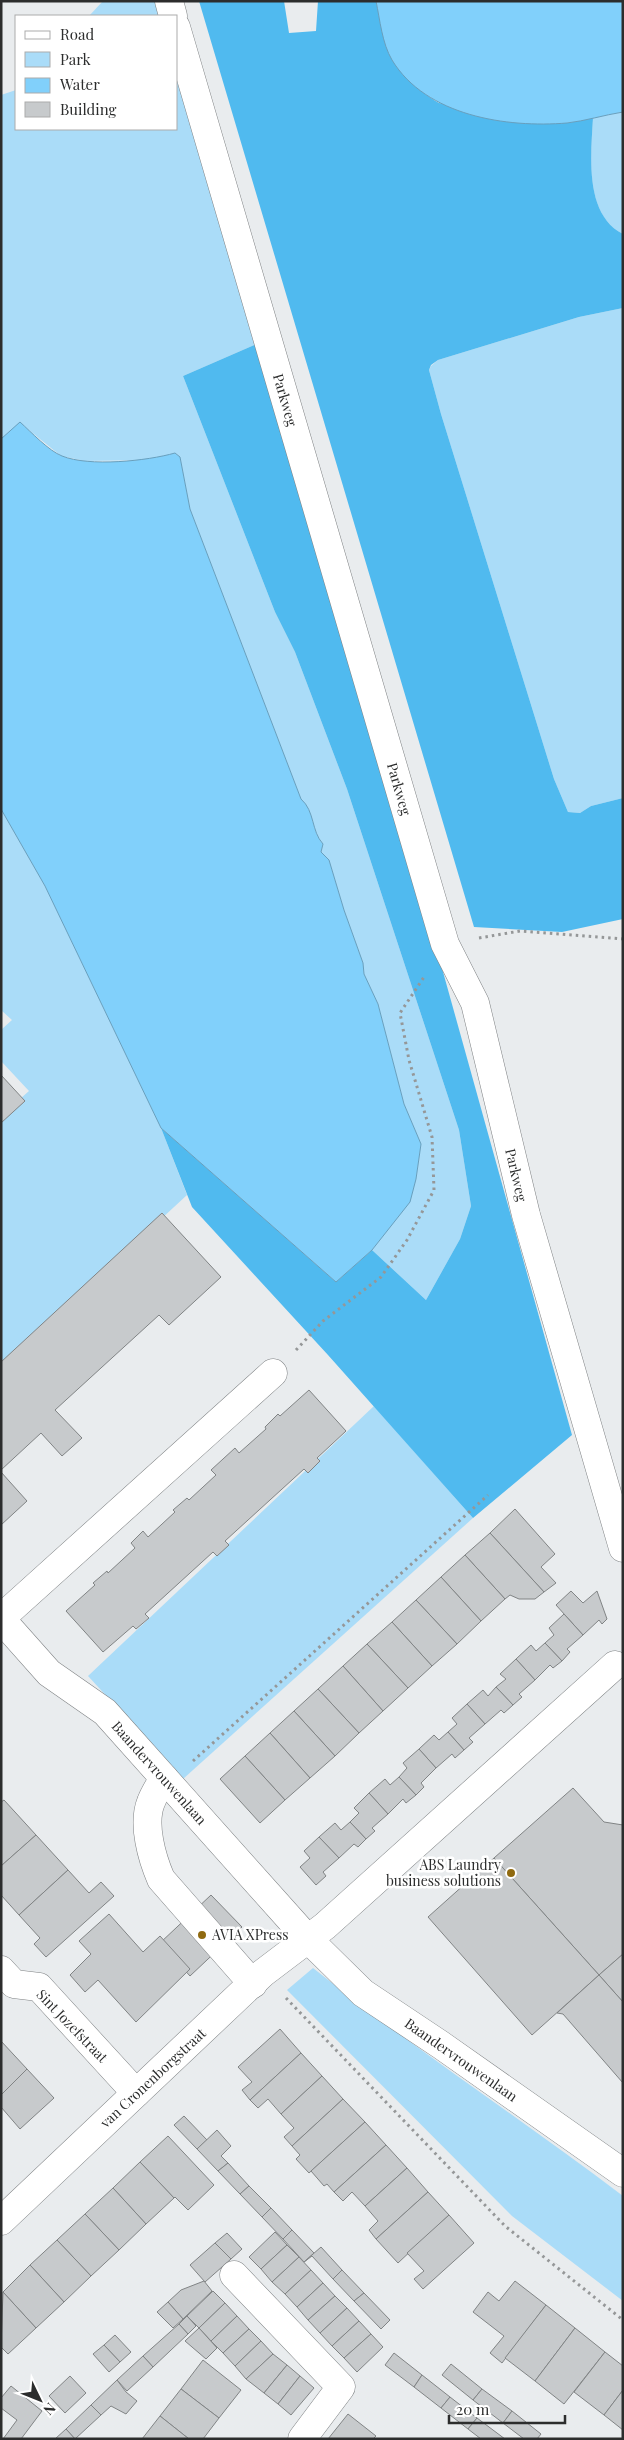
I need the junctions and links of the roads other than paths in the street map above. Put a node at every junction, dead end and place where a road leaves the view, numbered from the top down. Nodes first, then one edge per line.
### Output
1 (169, 1) edge
2 (173, 15) edge
3 (178, 34) edge
4 (273, 1374) road end
5 (623, 1548) edge
6 (1, 1618) edge
7 (615, 1665) dead end
8 (164, 1778) junction
9 (307, 1938) junction
10 (1, 1970) edge
11 (258, 1979) junction
12 (136, 2093) junction
13 (623, 2173) edge
14 (1, 2221) edge
15 (234, 2274) dead end
16 (302, 2439) edge

1 - 2 street
3 - 5 street, Parkweg
4 - 6 street, Baandervrouwenlaan
6 - 8 street, Baandervrouwenlaan
7 - 9 street
8 - 9 street, Baandervrouwenlaan
8 - 11 street
9 - 11 street, van Cronenborgstraat
9 - 13 street, Baandervrouwenlaan
10 - 12 street, Sint Jozefstraat
11 - 12 street, van Cronenborgstraat
12 - 14 street, van Cronenborgstraat
15 - 16 street

